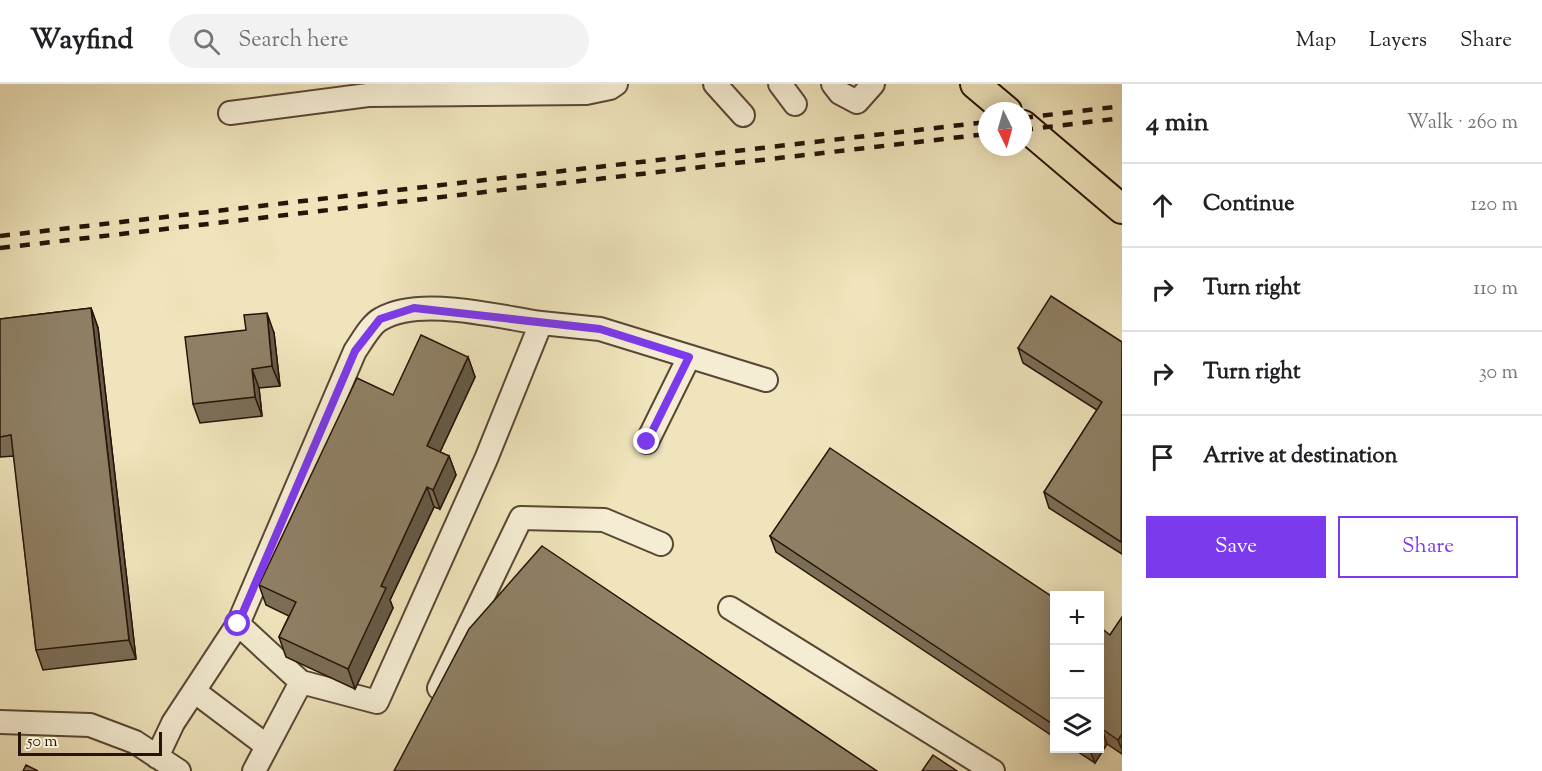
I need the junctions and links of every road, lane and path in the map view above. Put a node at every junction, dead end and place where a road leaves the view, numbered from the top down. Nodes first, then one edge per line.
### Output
1 (616, 84) edge
2 (780, 84) edge
3 (833, 84) edge
4 (873, 84) edge
5 (975, 84) edge
6 (720, 86) edge
7 (996, 102) edge
8 (795, 104) dead end
9 (230, 113) dead end
10 (743, 115) dead end
11 (1032, 133) edge
12 (1122, 209) edge
13 (541, 323) junction
14 (689, 357) junction
15 (766, 380) dead end
16 (647, 442) dead end
17 (661, 544) dead end
18 (730, 608) dead end
19 (238, 624) junction
20 (301, 682) junction
21 (194, 691) junction
22 (430, 708) edge
23 (0, 722) edge
24 (267, 746) junction
25 (157, 757) junction
26 (179, 771) edge
27 (254, 771) edge
28 (993, 771) edge

1 - 9 street
2 - 8 street
3 - 4 street
5 - 7 main road
6 - 10 street
11 - 12 main road
13 - 14 street
13 - 19 street
13 - 20 street
14 - 15 street
14 - 16 street
17 - 22 street
18 - 28 street
19 - 20 street
19 - 21 street
20 - 24 street
21 - 24 street
21 - 25 street
23 - 25 street
24 - 27 street
25 - 26 street

